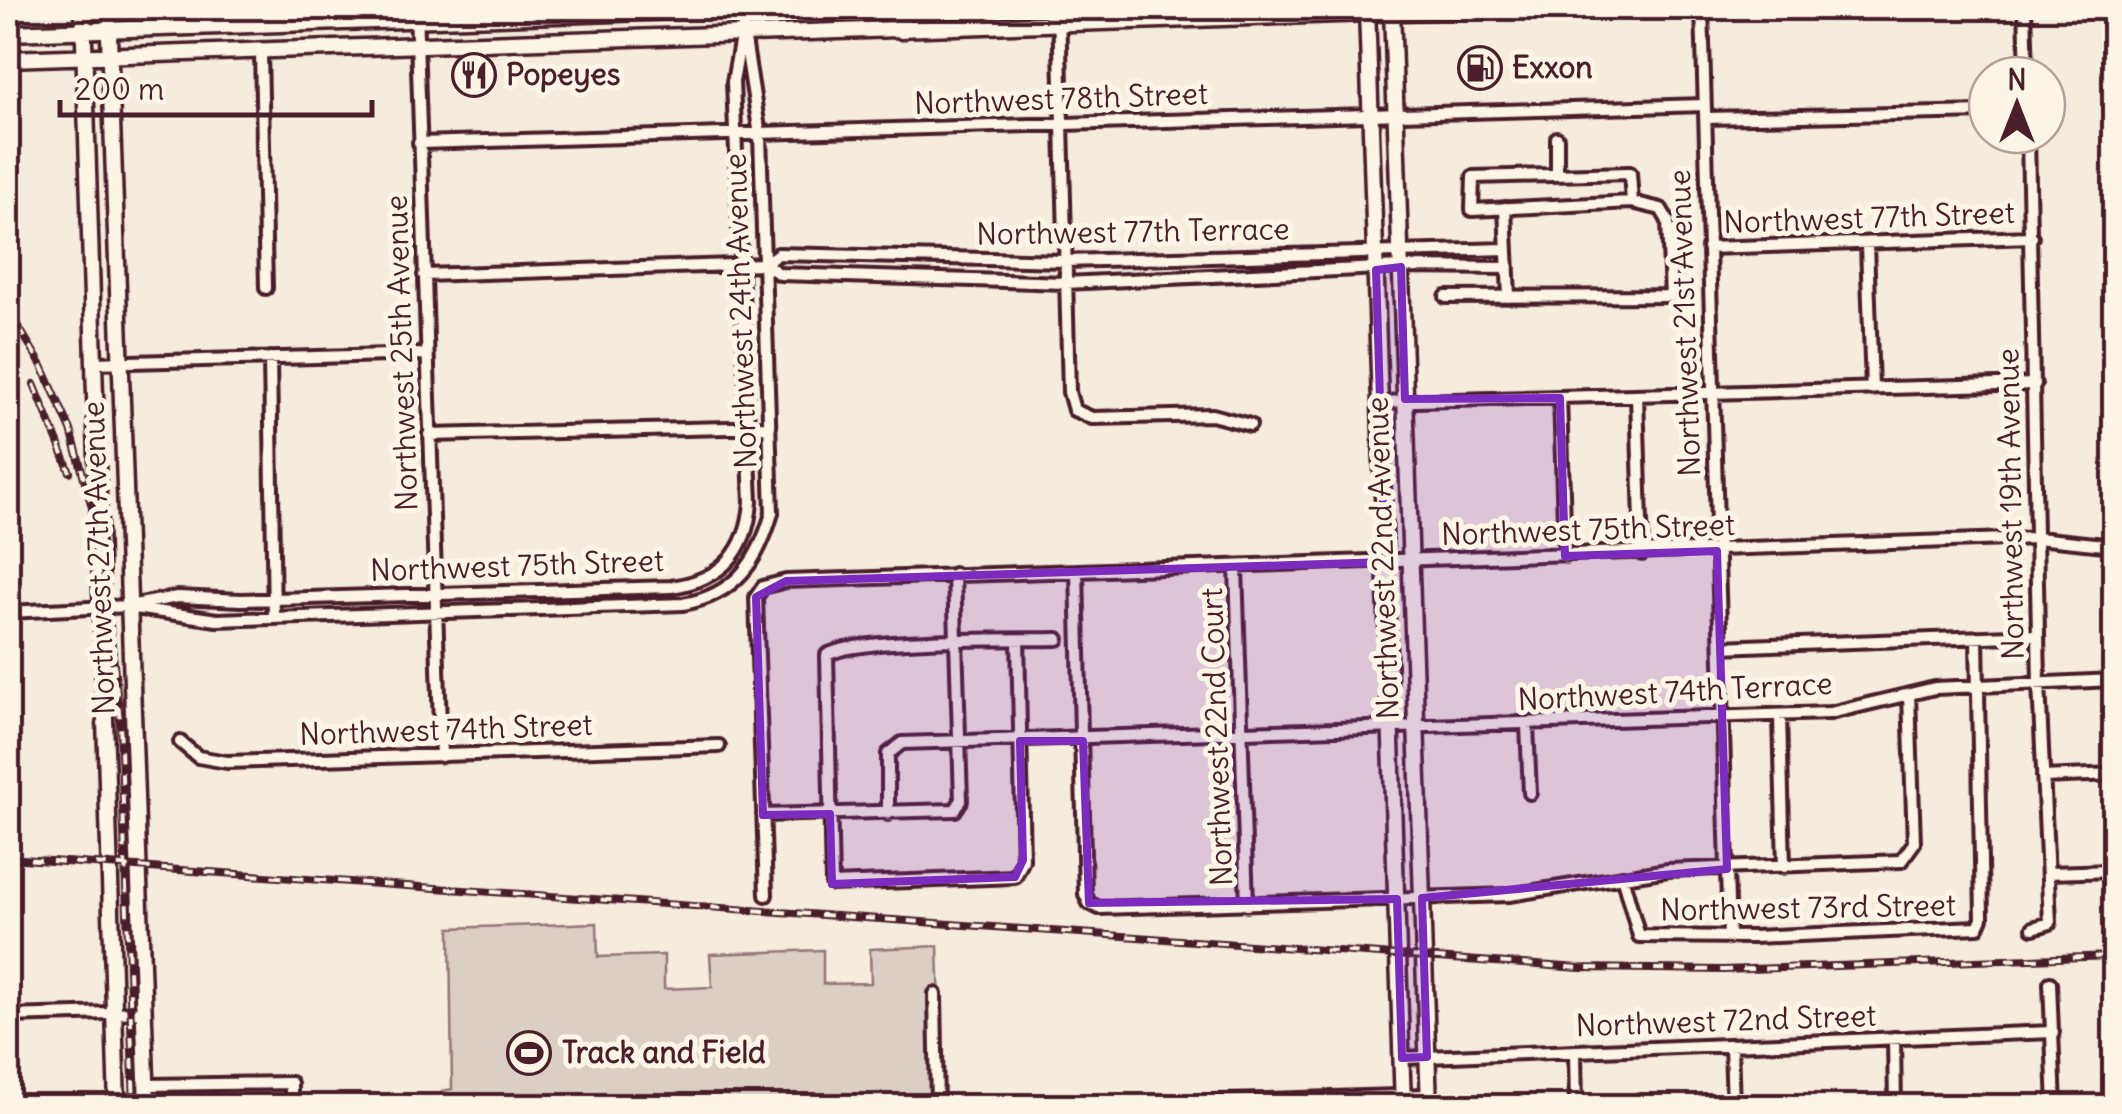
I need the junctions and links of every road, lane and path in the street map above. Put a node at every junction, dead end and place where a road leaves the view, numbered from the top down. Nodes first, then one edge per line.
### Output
1 (83, 8) edge
2 (108, 8) edge
3 (740, 8) edge
4 (768, 8) edge
5 (901, 8) edge
6 (1059, 8) edge
7 (1212, 8) edge
8 (1518, 8) edge
9 (1702, 8) edge
10 (2025, 8) edge
11 (1367, 10) edge
12 (1392, 10) edge
13 (416, 14) edge
14 (579, 14) junction
15 (1156, 20) junction
16 (1060, 24) junction
17 (84, 30) junction
18 (109, 30) junction
19 (902, 30) junction
20 (8, 33) edge
21 (742, 37) junction
22 (580, 42) junction
23 (417, 46) junction
24 (261, 51) junction
25 (2026, 55) edge
26 (84, 57) junction
27 (110, 57) junction
28 (8, 60) edge
29 (1704, 106) junction
30 (1396, 112) junction
31 (1967, 112) edge
32 (1370, 114) junction
33 (1704, 118) junction
34 (1063, 123) junction
35 (760, 135) junction
36 (738, 136) junction
37 (1557, 138) dead end
38 (420, 143) junction
39 (2029, 155) edge
40 (1557, 175) junction
41 (113, 198) junction
42 (90, 199) junction
43 (1632, 202) junction
44 (1505, 208) junction
45 (2032, 238) junction
46 (1867, 244) junction
47 (1507, 248) junction
48 (1708, 248) junction
49 (1400, 250) junction
50 (1375, 253) junction
51 (911, 257) junction
52 (1009, 260) junction
53 (1065, 262) junction
54 (764, 264) junction
55 (744, 265) junction
56 (1401, 268) junction
57 (1508, 268) junction
58 (1376, 270) junction
59 (424, 275) junction
60 (910, 278) junction
61 (1008, 281) junction
62 (1065, 283) junction
63 (266, 288) dead end
64 (1509, 297) junction
65 (1446, 298) dead end
66 (426, 354) junction
67 (270, 358) junction
68 (120, 362) junction
69 (94, 363) junction
70 (2035, 384) junction
71 (1872, 389) junction
72 (1712, 394) junction
73 (1637, 396) junction
74 (1560, 398) junction
75 (1405, 400) junction
76 (1380, 402) junction
77 (95, 412) junction
78 (120, 412) junction
79 (1250, 424) dead end
80 (749, 427) junction
81 (770, 427) junction
82 (429, 435) junction
83 (2038, 538) junction
84 (2114, 546) edge
85 (1717, 551) junction
86 (1642, 554) junction
87 (1564, 556) junction
88 (1410, 560) junction
89 (1385, 562) junction
90 (1236, 568) junction
91 (1077, 571) junction
92 (954, 574) junction
93 (609, 589) junction
94 (526, 592) junction
95 (434, 594) junction
96 (718, 595) joint
97 (350, 597) junction
98 (274, 599) junction
99 (129, 606) junction
100 (610, 606) junction
101 (102, 607) junction
102 (527, 610) junction
103 (8, 612) edge
104 (435, 613) junction
105 (351, 616) junction
106 (274, 618) junction
107 (2038, 634) junction
108 (1977, 637) junction
109 (1058, 638) dead end
110 (1018, 640) junction
111 (956, 642) junction
112 (1721, 647) junction
113 (2114, 680) edge
114 (2039, 683) junction
115 (1978, 685) junction
116 (1910, 694) junction
117 (1780, 716) junction
118 (1724, 718) junction
119 (1527, 725) junction
120 (1416, 729) junction
121 (1391, 731) junction
122 (1242, 735) junction
123 (1083, 741) junction
124 (180, 742) dead end
125 (959, 742) junction
126 (1020, 742) junction
127 (718, 746) dead end
128 (441, 756) junction
129 (2114, 774) edge
130 (2042, 777) junction
131 (1530, 793) dead end
132 (830, 814) junction
133 (888, 814) junction
134 (763, 816) junction
135 (1784, 867) junction
136 (1728, 869) junction
137 (2114, 872) edge
138 (2048, 873) junction
139 (1622, 876) junction
140 (766, 895) dead end
141 (1422, 898) junction
142 (1396, 899) junction
143 (1247, 904) junction
144 (2033, 928) dead end
145 (1729, 938) junction
146 (2050, 983) dead end
147 (935, 994) dead end
148 (145, 1012) junction
149 (114, 1014) junction
150 (8, 1016) edge
151 (2053, 1032) junction
152 (1894, 1038) junction
153 (1731, 1046) junction
154 (1575, 1052) junction
155 (1427, 1057) junction
156 (1402, 1058) junction
157 (148, 1085) junction
158 (1429, 1100) edge
159 (1403, 1101) edge
160 (1142, 1104) dead end
161 (117, 1106) edge
162 (148, 1106) edge
163 (291, 1106) edge
164 (937, 1106) edge
165 (1576, 1106) edge
166 (1733, 1106) edge
167 (1895, 1106) edge
168 (2055, 1106) edge

1 - 17 main road, Northwest 27th Avenue
2 - 18 main road, Northwest 27th Avenue
3 - 4 main road
3 - 14 main road
3 - 21 street, Northwest 24th Avenue
5 - 19 main road
6 - 16 street
7 - 15 main road
8 - 12 main road
9 - 29 street, Northwest 21st Avenue
10 - 25 street
11 - 12 main road
11 - 15 main road
11 - 32 main road, Northwest 22nd Avenue
12 - 30 main road, Northwest 22nd Avenue
13 - 14 main road
13 - 18 main road
13 - 23 street, Northwest 25th Avenue
14 - 22 main road
15 - 16 main road
16 - 19 main road
16 - 34 street
17 - 18 main road
17 - 20 main road
17 - 26 main road, Northwest 27th Avenue
18 - 27 main road, Northwest 27th Avenue
19 - 21 main road
21 - 22 main road
21 - 35 street, Northwest 24th Avenue
21 - 36 street, Northwest 75th Street
22 - 23 main road
23 - 24 main road
23 - 38 street, Northwest 25th Avenue
24 - 27 main road
24 - 63 street
26 - 27 main road
26 - 28 main road
26 - 42 main road, Northwest 27th Avenue
27 - 41 main road, Northwest 27th Avenue
29 - 30 street, Northwest 78th Street
29 - 33 street, Northwest 21st Avenue
30 - 32 street, Northwest 78th Street
30 - 49 main road, Northwest 22nd Avenue
31 - 33 street
32 - 34 street, Northwest 78th Street
32 - 50 main road, Northwest 22nd Avenue
33 - 48 street, Northwest 21st Avenue
34 - 35 street, Northwest 78th Street
34 - 53 street
35 - 36 street, Northwest 78th Street
35 - 54 street, Northwest 24th Avenue
36 - 38 street, Northwest 78th Street
36 - 55 street, Northwest 75th Street
37 - 40 street
38 - 59 street, Northwest 25th Avenue
39 - 45 street, Northwest 19th Avenue
40 - 43 street
40 - 44 street
41 - 42 main road
41 - 68 main road, Northwest 27th Avenue
42 - 69 main road, Northwest 27th Avenue
43 - 44 street
43 - 64 street
44 - 47 street
45 - 46 street, Northwest 77th Street
45 - 70 street, Northwest 19th Avenue
46 - 48 street, Northwest 77th Street
46 - 71 street
47 - 49 street, Northwest 77th Terrace
47 - 57 street
48 - 72 street, Northwest 21st Avenue
49 - 50 street, Northwest 77th Terrace
49 - 56 main road, Northwest 22nd Avenue
50 - 53 street, Northwest 77th Terrace
50 - 58 main road, Northwest 22nd Avenue
51 - 52 street, Northwest 77th Terrace
51 - 54 street, Northwest 77th Terrace
51 - 60 street
52 - 53 street, Northwest 77th Terrace
52 - 61 street
53 - 62 street
54 - 55 street, Northwest 77th Terrace
54 - 60 street, Northwest 77th Terrace
54 - 81 street, Northwest 24th Avenue
55 - 59 street, Northwest 77th Terrace
55 - 80 street, Northwest 75th Street
56 - 57 street, Northwest 77th Terrace
56 - 58 street, Northwest 77th Terrace
56 - 75 main road, Northwest 22nd Avenue
57 - 64 street
58 - 62 street, Northwest 77th Terrace
58 - 76 main road, Northwest 22nd Avenue
59 - 66 street, Northwest 25th Avenue
60 - 61 street, Northwest 77th Terrace
61 - 62 street, Northwest 77th Terrace
62 - 79 street
64 - 65 street
66 - 67 street
66 - 82 street, Northwest 25th Avenue
67 - 68 street
67 - 98 street
68 - 69 street
68 - 78 main road, Northwest 27th Avenue
69 - 77 main road, Northwest 27th Avenue
70 - 71 street
70 - 83 street, Northwest 19th Avenue
71 - 72 street
72 - 73 street
72 - 85 street, Northwest 21st Avenue
73 - 74 street
73 - 86 street
74 - 75 street
74 - 87 street
75 - 76 street
75 - 88 main road, Northwest 22nd Avenue
76 - 89 main road, Northwest 22nd Avenue
77 - 78 main road
77 - 101 main road, Northwest 27th Avenue
78 - 99 main road, Northwest 27th Avenue
80 - 81 street
80 - 82 street
80 - 93 street, Northwest 75th Street
81 - 96 street, Northwest 24th Avenue
82 - 95 street, Northwest 25th Avenue
83 - 84 street, Northwest 75th Street
83 - 85 street, Northwest 75th Street
83 - 107 street, Northwest 19th Avenue
85 - 86 street, Northwest 75th Street
85 - 112 street, Northwest 21st Avenue
86 - 87 street, Northwest 75th Street
87 - 88 street, Northwest 75th Street
88 - 89 street, Northwest 75th Street
88 - 120 main road, Northwest 22nd Avenue
89 - 90 street, Northwest 75th Street
89 - 121 main road, Northwest 22nd Avenue
90 - 91 street, Northwest 75th Street
90 - 122 street, Northwest 22nd Court
91 - 92 street, Northwest 75th Street
91 - 123 street
92 - 111 street
92 - 134 street, Northwest 75th Street
93 - 94 street, Northwest 75th Street
93 - 100 street
94 - 95 street, Northwest 75th Street
94 - 102 street
95 - 97 street, Northwest 75th Street
95 - 104 street, Northwest 25th Avenue
96 - 100 street, Northwest 75th Street
97 - 98 street, Northwest 75th Street
97 - 105 street
98 - 99 street, Northwest 75th Street
98 - 106 street
99 - 101 street, Northwest 75th Street
99 - 106 street, Northwest 75th Street
99 - 148 main road, Northwest 27th Avenue
100 - 102 street, Northwest 75th Street
101 - 103 street, Northwest 75th Street
101 - 149 main road, Northwest 27th Avenue
102 - 104 street, Northwest 75th Street
104 - 105 street, Northwest 75th Street
104 - 128 street, Northwest 25th Avenue
105 - 106 street, Northwest 75th Street
107 - 108 street, Northwest 74th Terrace
107 - 114 street, Northwest 19th Avenue
108 - 112 street, Northwest 74th Terrace
108 - 115 street
109 - 110 street
110 - 111 street
110 - 126 street
111 - 125 street
111 - 132 street
112 - 118 street, Northwest 21st Avenue
113 - 114 street, Northwest 74th Terrace
114 - 115 street, Northwest 74th Terrace
114 - 130 street, Northwest 19th Avenue
115 - 116 street, Northwest 74th Terrace
115 - 145 street, Northwest 73rd Street
116 - 117 street, Northwest 74th Terrace
116 - 135 street, Northwest 73rd Street
117 - 118 street, Northwest 74th Terrace
117 - 135 street
118 - 119 street, Northwest 74th Terrace
118 - 136 street, Northwest 21st Avenue
119 - 120 street, Northwest 74th Terrace
119 - 131 street
120 - 121 street
120 - 141 main road, Northwest 22nd Avenue
121 - 122 street
121 - 142 main road, Northwest 22nd Avenue
122 - 123 street
122 - 143 street, Northwest 22nd Court
123 - 126 street
123 - 143 street, Northwest 73rd Street
124 - 128 street, Northwest 74th Street
125 - 126 street
125 - 133 street
125 - 133 street
126 - 132 street
127 - 128 street, Northwest 74th Street
129 - 130 street
130 - 138 street, Northwest 19th Avenue
132 - 133 street
132 - 134 street
134 - 140 street
135 - 136 street, Northwest 73rd Street
136 - 139 street, Northwest 73rd Street
136 - 145 street, Northwest 21st Avenue
137 - 138 street
138 - 144 street
139 - 141 street, Northwest 73rd Street
139 - 145 street, Northwest 73rd Street
141 - 142 street, Northwest 73rd Street
141 - 155 main road, Northwest 22nd Avenue
142 - 143 street, Northwest 73rd Street
142 - 156 main road, Northwest 22nd Avenue
146 - 151 street
147 - 164 street
148 - 149 street
148 - 157 main road, Northwest 27th Avenue
149 - 150 street
149 - 161 main road, Northwest 27th Avenue
151 - 152 street, Northwest 72nd Street
151 - 168 street
152 - 153 street, Northwest 72nd Street
152 - 167 street
153 - 154 street, Northwest 72nd Street
153 - 166 street
154 - 155 street, Northwest 72nd Street
154 - 165 street
155 - 156 street, Northwest 72nd Street
155 - 158 main road, Northwest 22nd Avenue
156 - 159 main road, Northwest 22nd Avenue
157 - 162 main road, Northwest 27th Avenue
157 - 163 street
158 - 159 street
159 - 160 street

